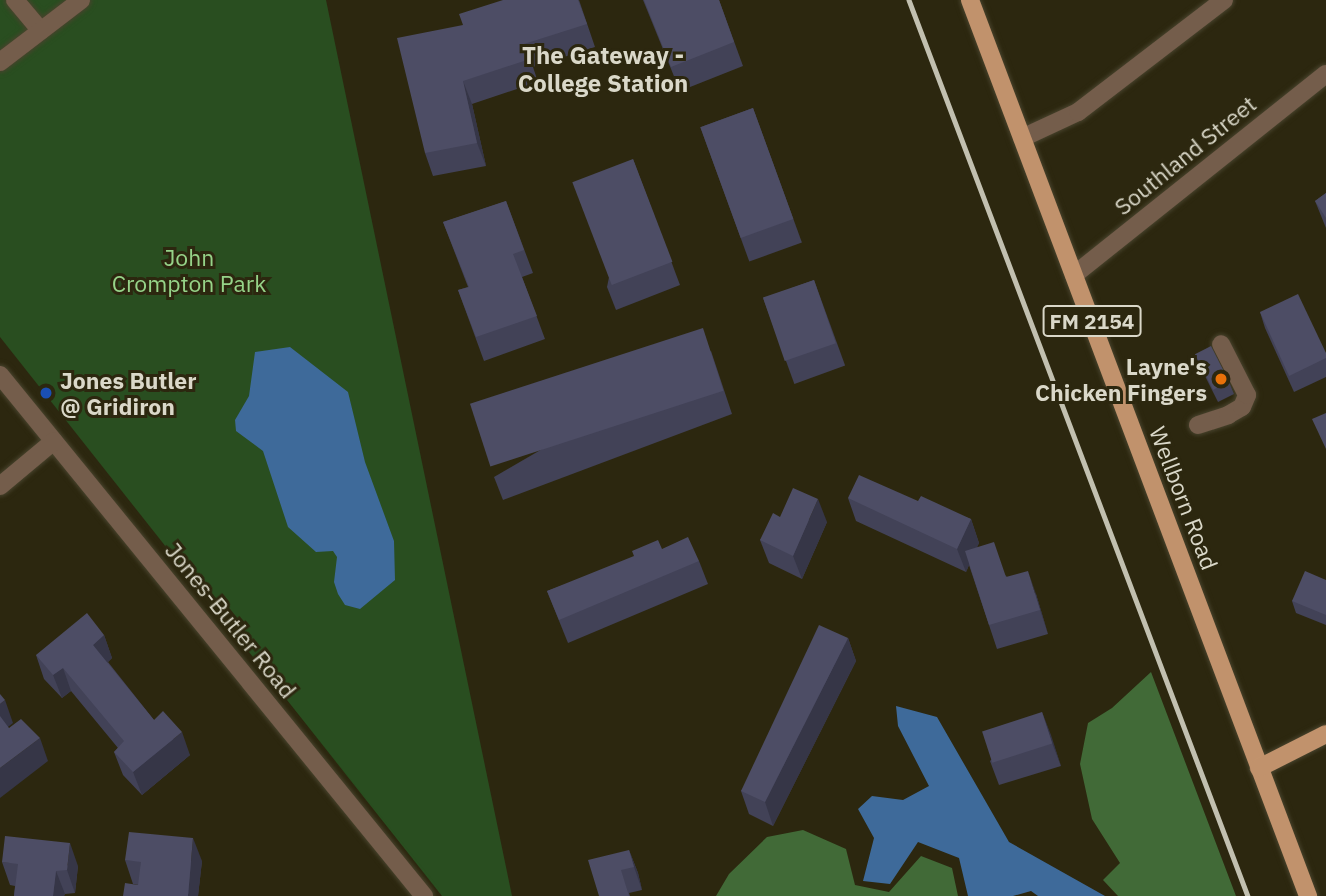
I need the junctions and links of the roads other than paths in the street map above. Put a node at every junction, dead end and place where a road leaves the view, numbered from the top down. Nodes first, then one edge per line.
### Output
1 (15, 0) edge
2 (81, 0) edge
3 (970, 0) edge
4 (1217, 2) edge
5 (41, 31) junction
6 (0, 62) edge
7 (1326, 74) edge
8 (1022, 138) junction
9 (1074, 275) junction
10 (1221, 344) dead end
11 (0, 374) edge
12 (1198, 425) dead end
13 (54, 441) junction
14 (0, 486) edge
15 (1326, 734) edge
16 (1259, 768) junction
17 (424, 896) edge
18 (1308, 896) edge

1 - 5 street
2 - 5 street
3 - 8 main road, Wellborn Road / FM 2154
4 - 8 street
5 - 6 street
7 - 9 street, Southland Street
8 - 9 main road, Wellborn Road / FM 2154
9 - 16 main road, Wellborn Road / FM 2154
10 - 12 street
11 - 13 street, Jones-Butler Road
13 - 14 street
13 - 17 street, Jones-Butler Road
15 - 16 main road
16 - 18 main road, Wellborn Road / FM 2154

